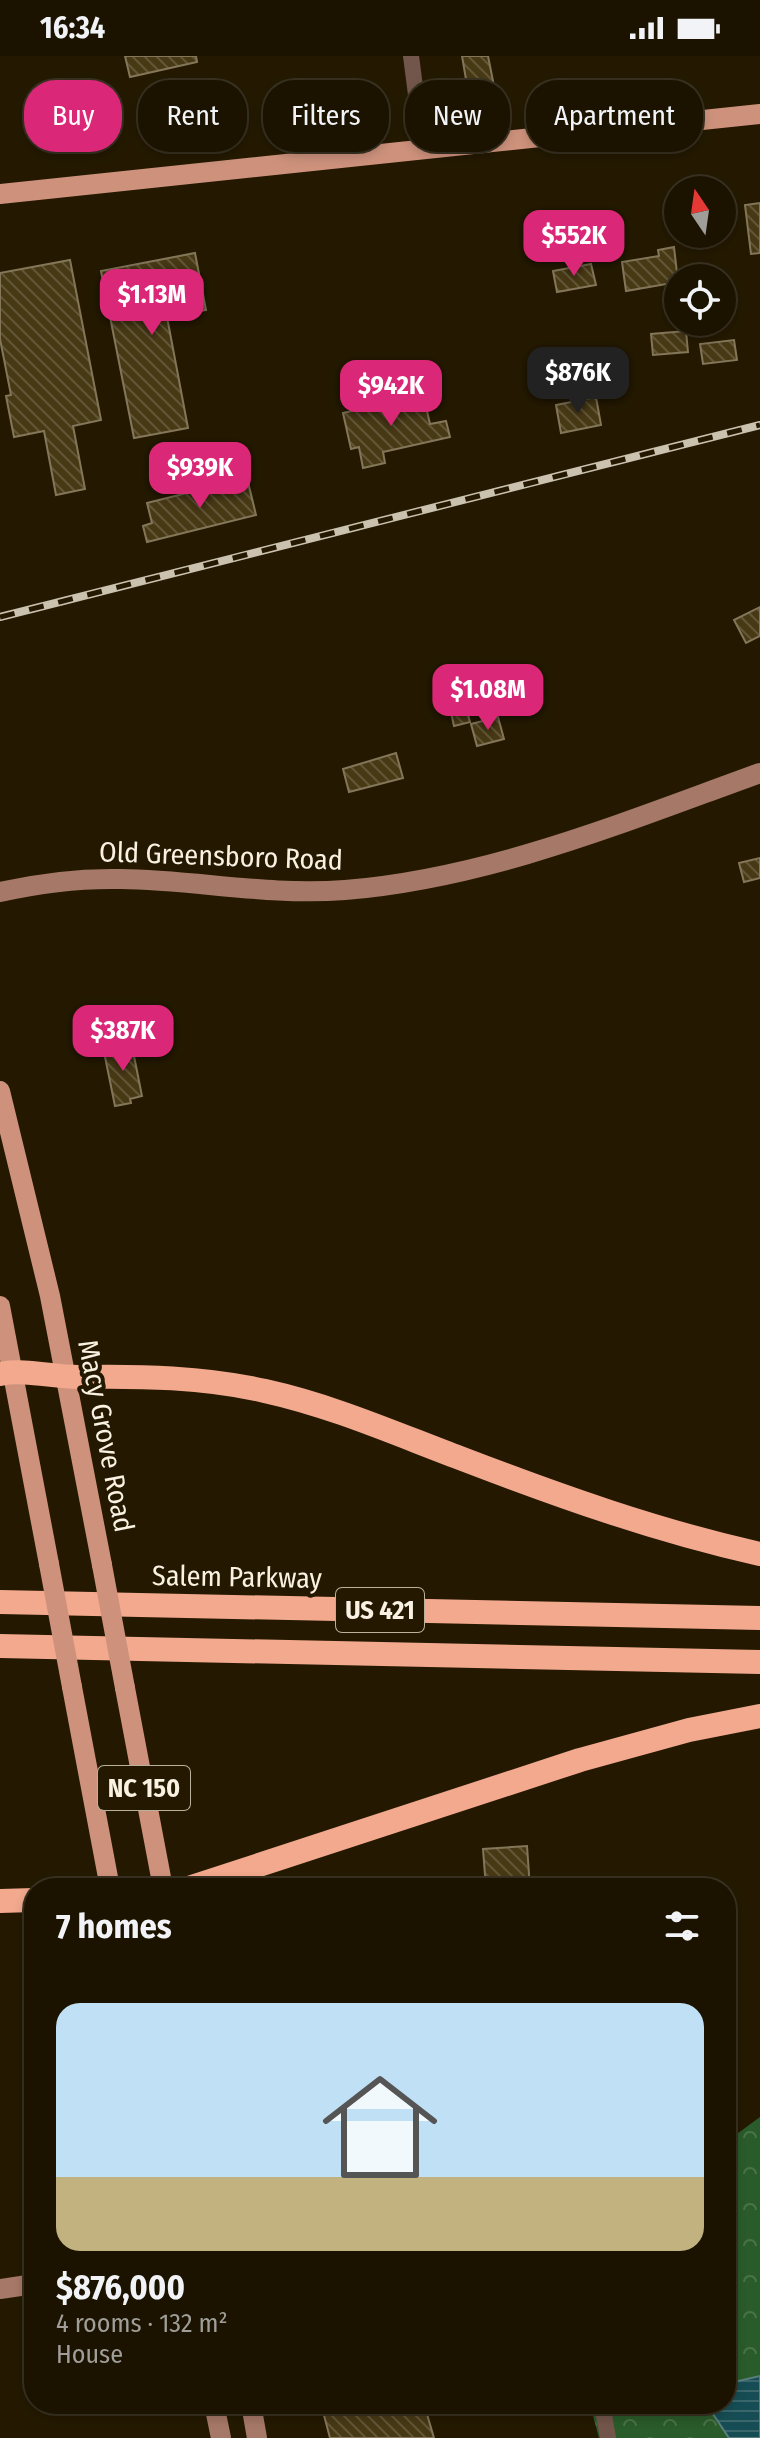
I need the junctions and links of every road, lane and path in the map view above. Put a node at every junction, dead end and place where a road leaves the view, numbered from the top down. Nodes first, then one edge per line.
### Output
1 (411, 56) edge
2 (414, 80) edge
3 (760, 114) edge
4 (510, 140) edge
5 (405, 151) edge
6 (0, 194) edge
7 (760, 773) edge
8 (0, 892) edge
9 (0, 1091) edge
10 (0, 1306) edge
11 (6, 1373) edge
12 (67, 1377) junction
13 (760, 1554) edge
14 (0, 1602) edge
15 (760, 1618) edge
16 (0, 1646) edge
17 (760, 1662) edge
18 (760, 1716) edge
19 (108, 1878) edge
20 (161, 1878) edge
21 (224, 1878) edge
22 (24, 1900) edge
23 (0, 1901) edge
24 (24, 2285) edge
25 (0, 2289) edge
26 (216, 2414) edge
27 (253, 2414) edge
28 (604, 2414) edge
29 (221, 2438) edge
30 (257, 2438) edge
31 (608, 2438) edge

1 - 2 street
3 - 4 main road
5 - 6 main road
7 - 8 street, Old Greensboro Road
9 - 12 main road, Macy Grove Road / NC 150
10 - 11 main road
11 - 12 highway
11 - 19 main road, bridge
12 - 13 highway
12 - 20 main road, Macy Grove Road / NC 150, bridge
14 - 15 highway, Salem Parkway / US 421
16 - 17 highway, US 421
18 - 21 highway
22 - 23 highway
24 - 25 street
26 - 29 street
27 - 30 street
28 - 31 street

